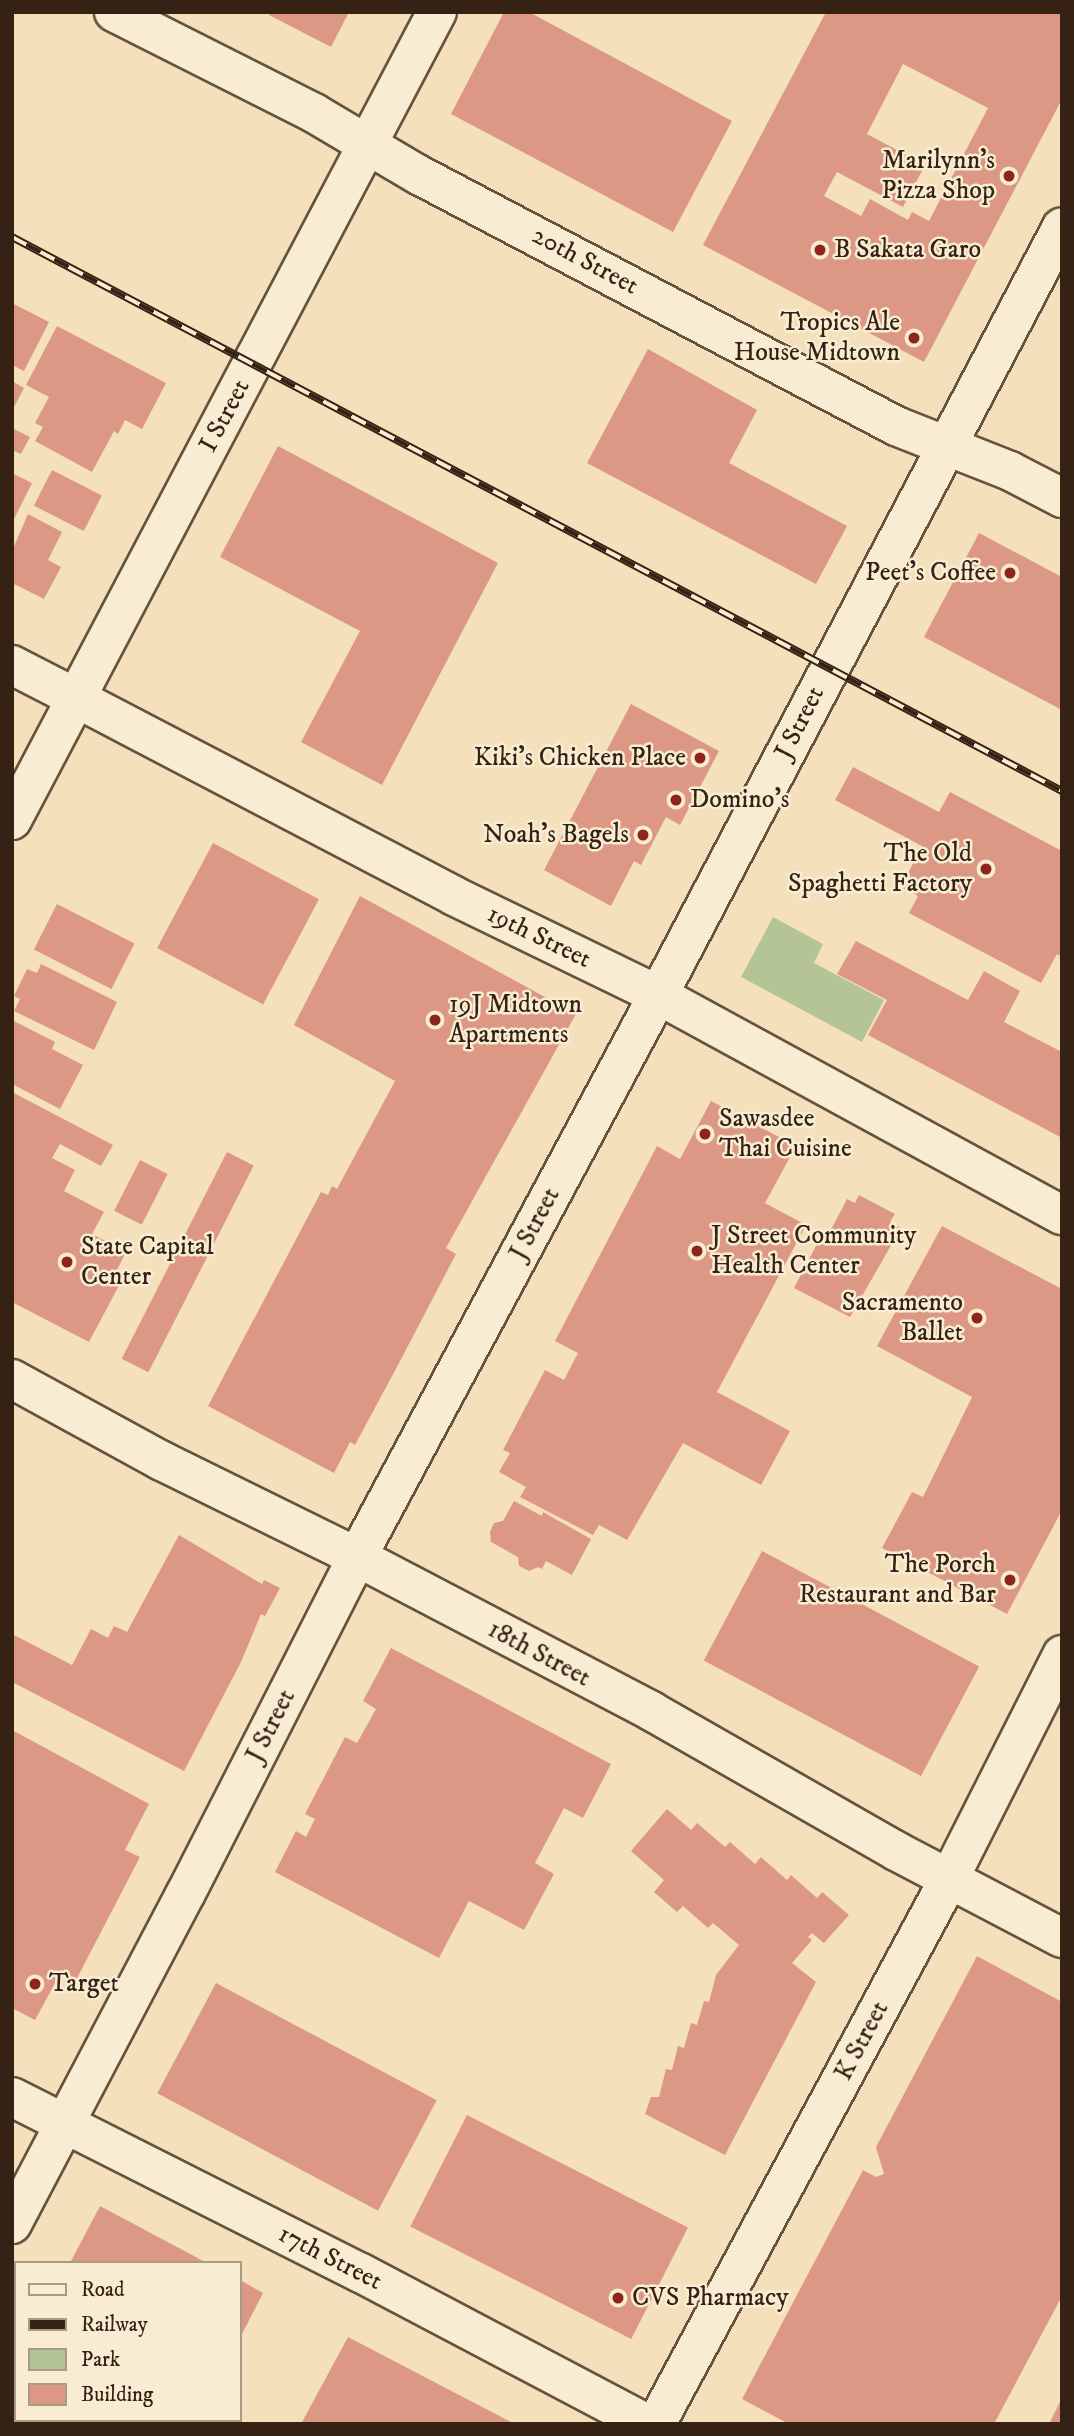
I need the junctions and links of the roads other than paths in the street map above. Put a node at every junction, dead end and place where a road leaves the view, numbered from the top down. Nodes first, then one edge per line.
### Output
1 (114, 12) edge
2 (436, 12) edge
3 (368, 145) junction
4 (1062, 227) edge
5 (945, 447) junction
6 (1062, 498) edge
7 (12, 664) edge
8 (76, 698) junction
9 (12, 820) edge
10 (658, 995) junction
11 (1062, 1215) edge
12 (12, 1379) edge
13 (357, 1557) junction
14 (1062, 1655) edge
15 (949, 1879) junction
16 (1062, 1938) edge
17 (12, 2097) edge
18 (65, 2125) junction
19 (12, 2224) edge
20 (647, 2424) edge
21 (656, 2424) edge

1 - 3 main road, 20th Street
2 - 3 main road, I Street
3 - 5 main road, 20th Street
3 - 8 main road, I Street
4 - 5 main road, J Street
5 - 6 main road, 20th Street
5 - 10 main road, J Street
7 - 8 main road, 19th Street
8 - 9 main road, I Street
8 - 10 main road, 19th Street
10 - 11 main road, 19th Street
10 - 13 main road, J Street
12 - 13 main road, 18th Street
13 - 15 main road, 18th Street
13 - 18 main road, J Street
14 - 15 main road, K Street
15 - 16 main road, 18th Street
15 - 21 main road, K Street
17 - 18 main road, 17th Street
18 - 19 main road, J Street
18 - 20 main road, 17th Street

